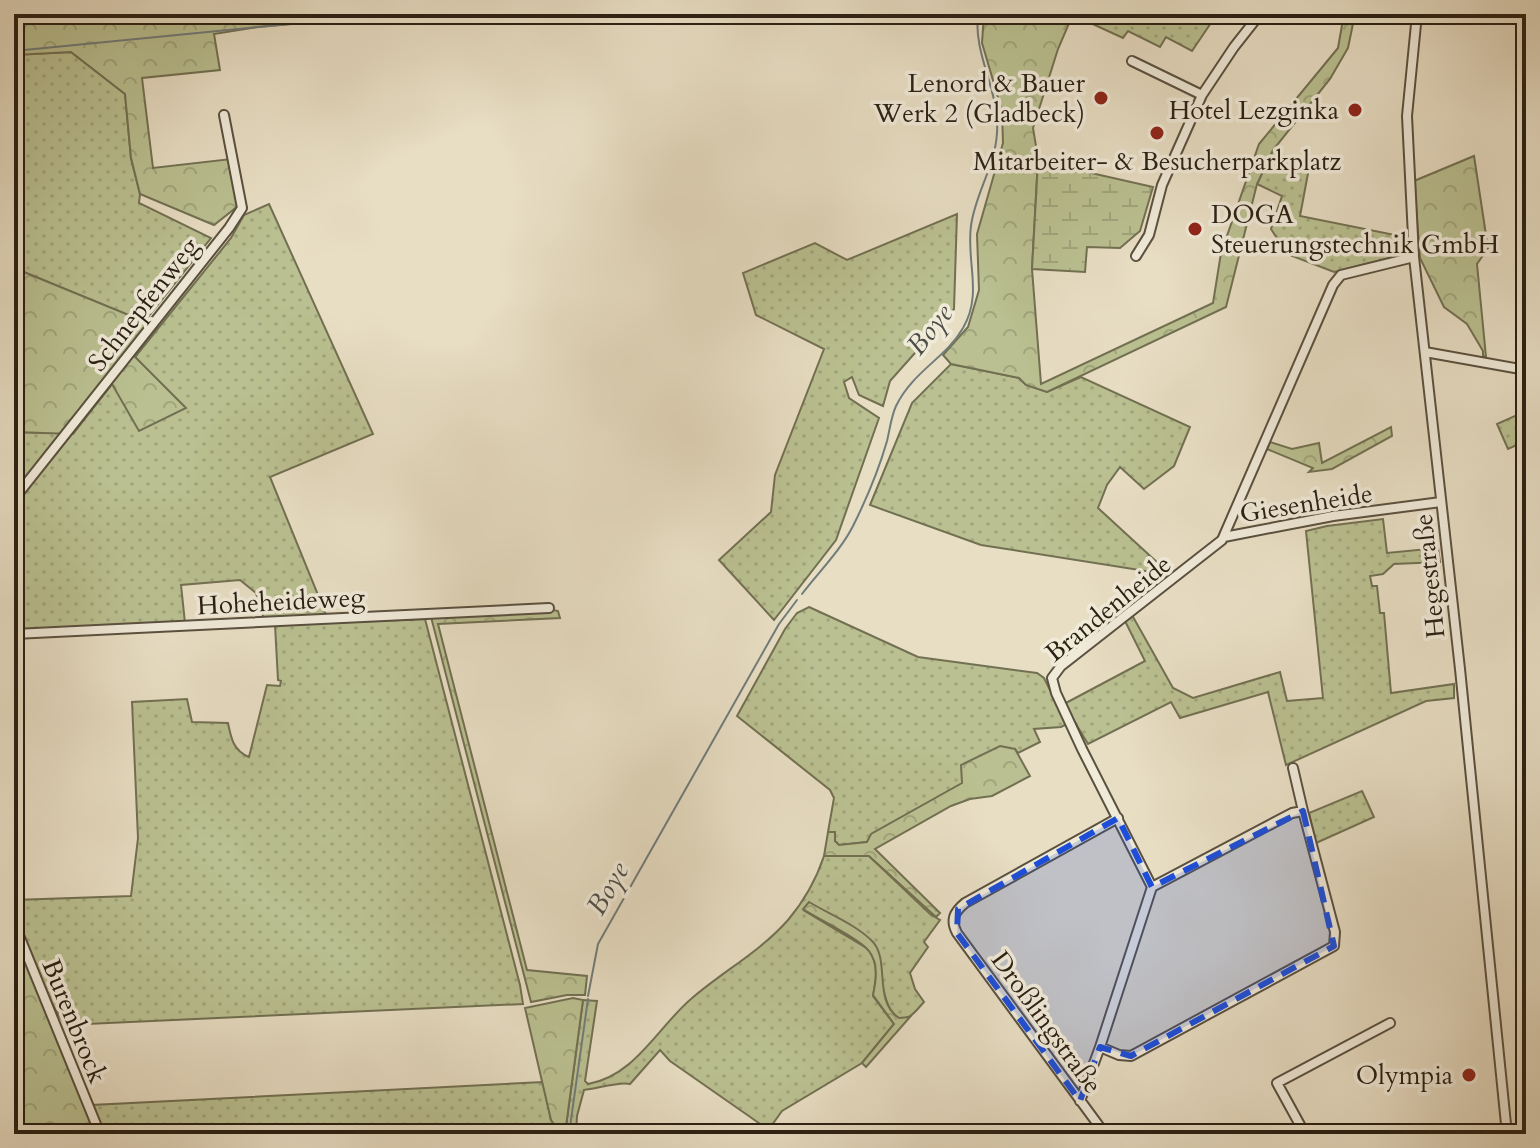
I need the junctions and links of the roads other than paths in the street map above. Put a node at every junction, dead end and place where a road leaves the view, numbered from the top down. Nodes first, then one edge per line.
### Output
1 (1260, 14) edge
2 (1417, 14) edge
3 (1132, 61) dead end
4 (1202, 95) junction
5 (224, 115) dead end
6 (1136, 256) dead end
7 (1414, 257) junction
8 (1425, 352) junction
9 (1526, 370) edge
10 (14, 499) edge
11 (1441, 502) junction
12 (1224, 537) junction
13 (549, 608) dead end
14 (14, 634) edge
15 (1293, 768) dead end
16 (1303, 811) junction
17 (1118, 818) junction
18 (1152, 887) junction
19 (14, 923) edge
20 (1390, 1023) dead end
21 (1100, 1047) junction
22 (1080, 1101) junction
23 (100, 1134) edge
24 (760, 1134) edge
25 (780, 1134) edge
26 (1105, 1134) edge
27 (1305, 1134) edge
28 (1507, 1134) edge

1 - 4 street
2 - 7 street, Hegestraße
3 - 4 street
4 - 6 street
5 - 10 street, Schnepfenweg
7 - 8 street, Hegestraße
7 - 12 street, Brandenheide
8 - 9 street
8 - 11 street, Hegestraße
11 - 12 street, Giesenheide
11 - 28 street, Hegestraße
12 - 17 street, Brandenheide
13 - 14 street, Hoheheideweg
15 - 16 street
16 - 18 street
16 - 21 street
17 - 18 street, Brandenheide
17 - 22 street, Droßlingstraße
18 - 21 street
19 - 23 street, Burenbrock
20 - 27 street
21 - 22 street
22 - 26 street, Droßlingstraße
24 - 25 street

